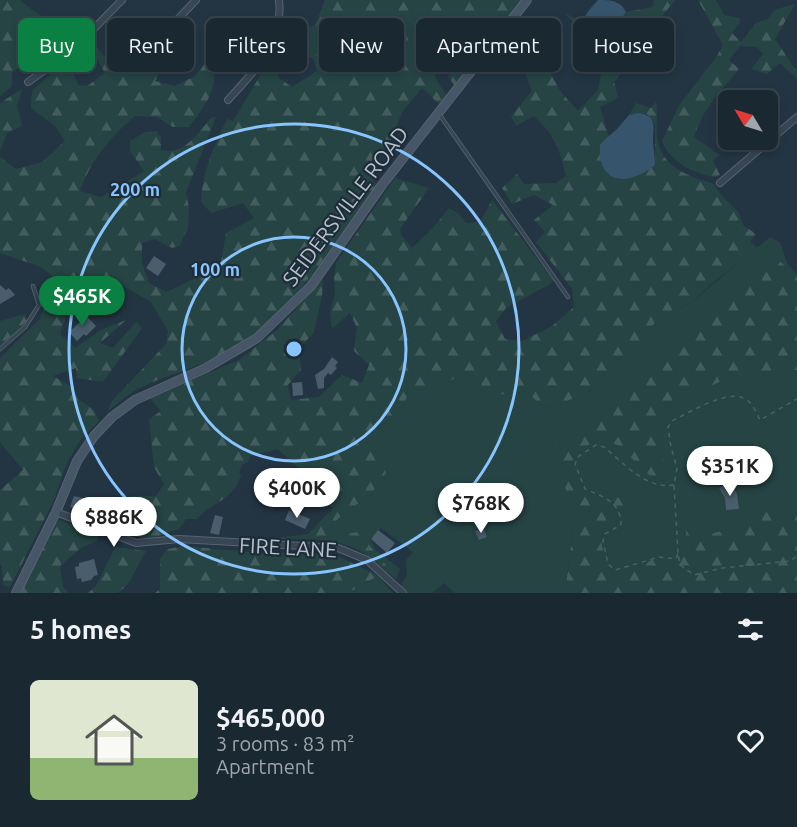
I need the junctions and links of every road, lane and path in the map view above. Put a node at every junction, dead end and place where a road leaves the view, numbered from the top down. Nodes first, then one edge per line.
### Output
1 (123, 0) edge
2 (196, 0) edge
3 (279, 0) edge
4 (527, 0) edge
5 (179, 18) edge
6 (28, 82) dead end
7 (228, 100) dead end
8 (438, 113) junction
9 (797, 117) edge
10 (720, 183) dead end
11 (33, 286) dead end
12 (568, 297) dead end
13 (0, 349) edge
14 (797, 399) edge
15 (674, 485) junction
16 (56, 512) junction
17 (678, 553) junction
18 (797, 556) edge
19 (16, 593) edge
20 (403, 593) edge

1 - 6 street
2 - 5 street
3 - 7 street
4 - 8 street, SEIDERSVILLE ROAD
8 - 12 lane
8 - 16 street, SEIDERSVILLE ROAD
9 - 10 street
11 - 13 lane
14 - 15 path
15 - 17 path
15 - 17 path
16 - 19 street, SEIDERSVILLE ROAD
16 - 20 street, FIRE LANE
17 - 18 path

